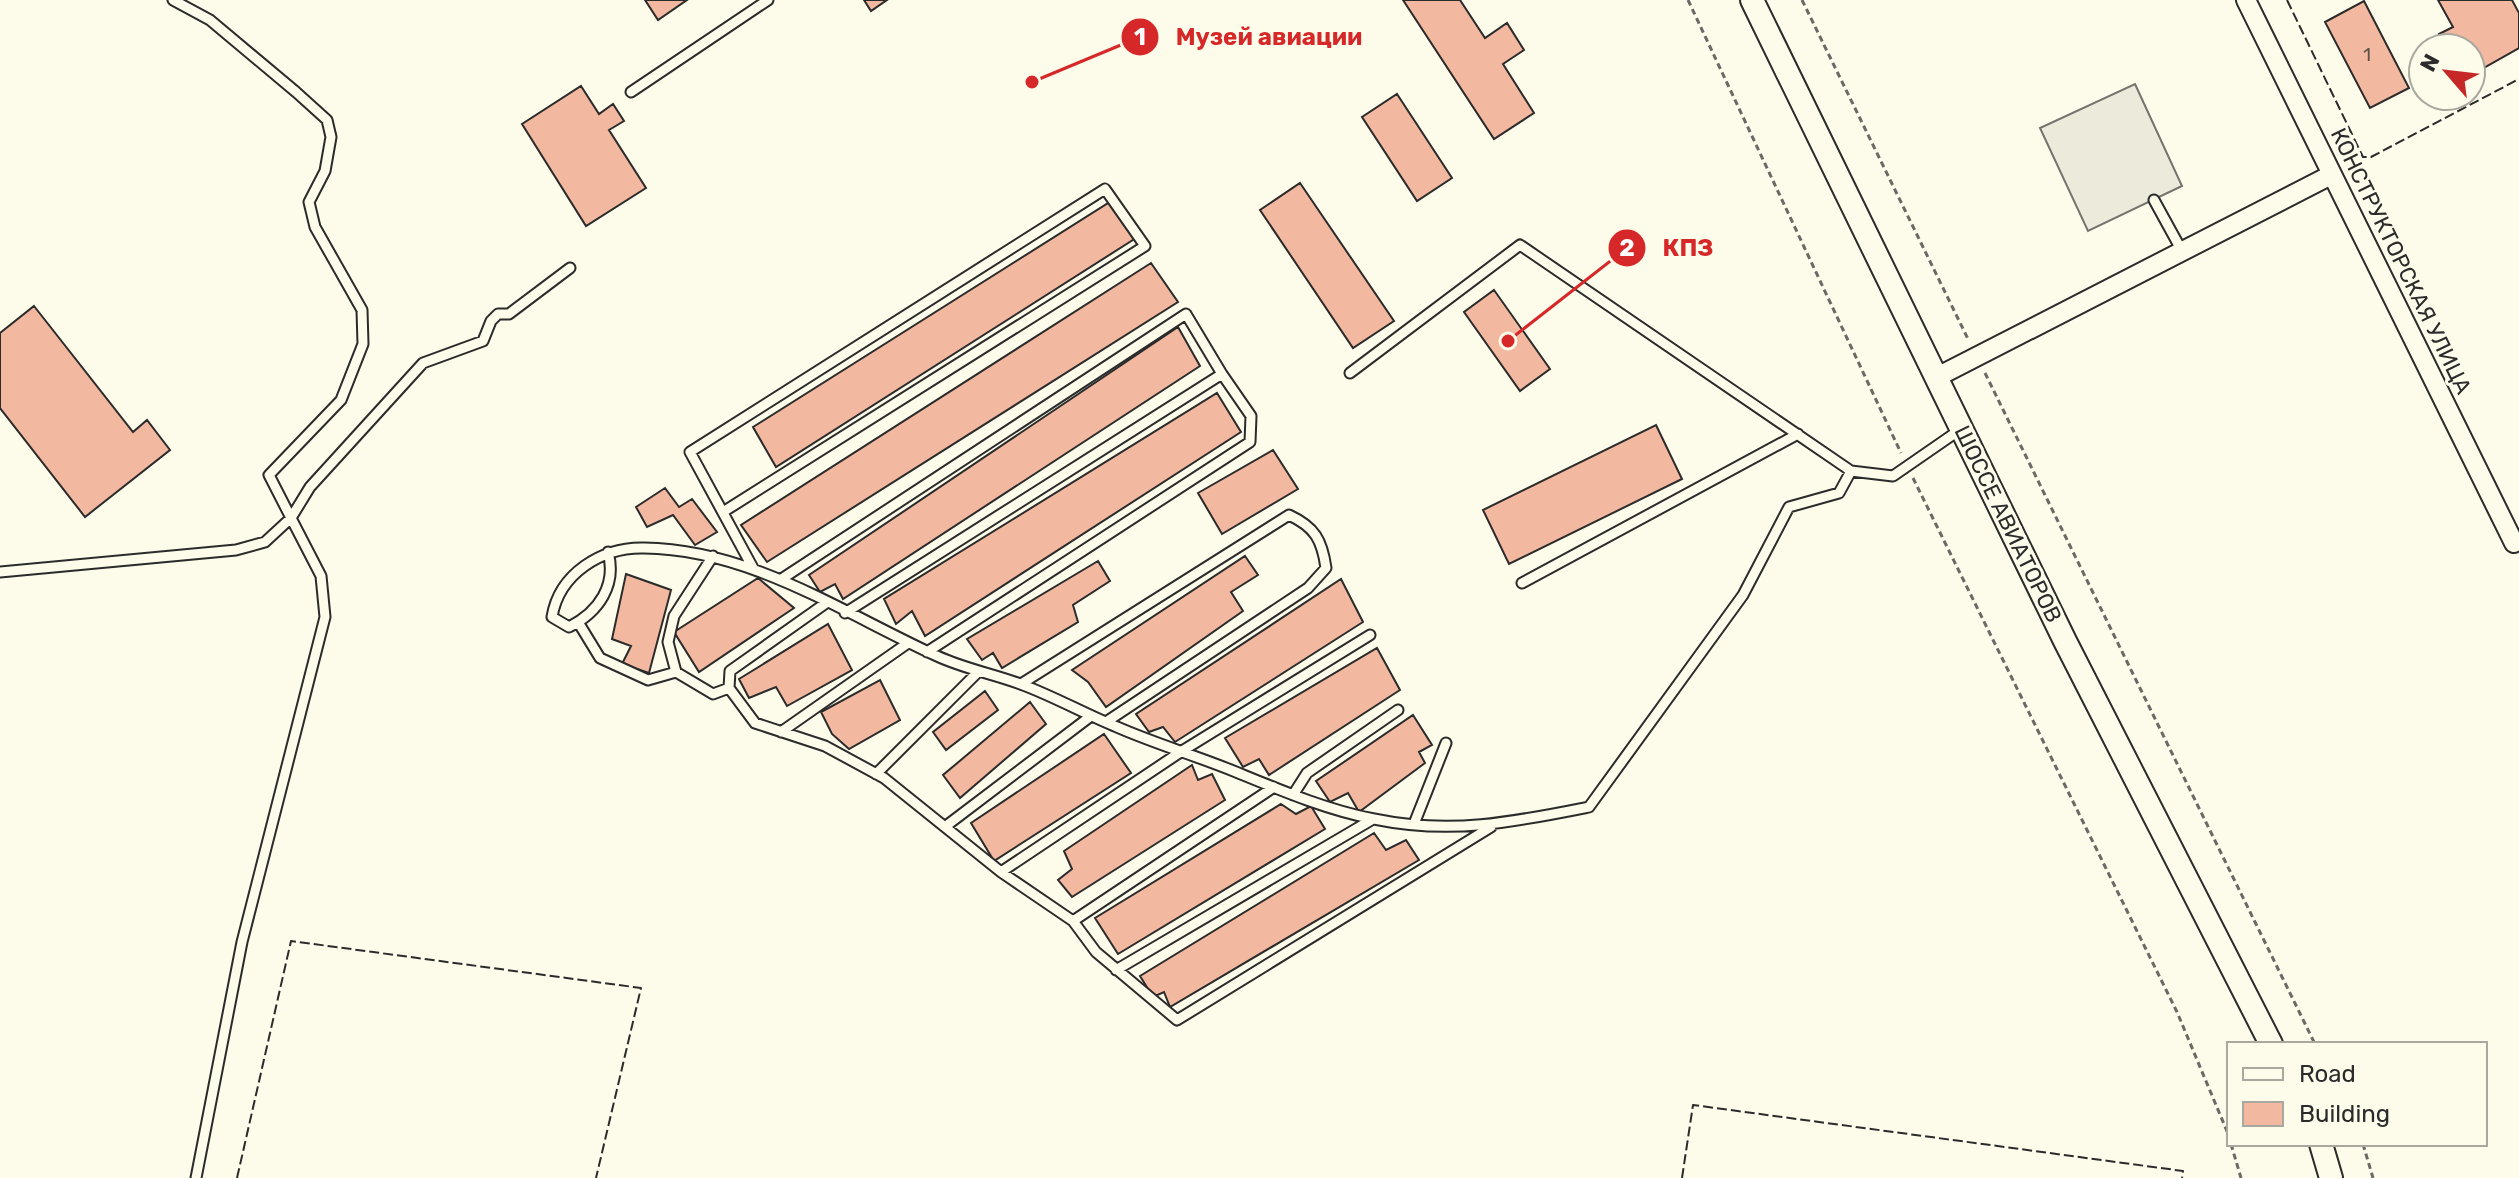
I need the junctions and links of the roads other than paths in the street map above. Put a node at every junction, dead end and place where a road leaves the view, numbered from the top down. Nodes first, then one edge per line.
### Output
1 (173, 0) edge
2 (768, 0) edge
3 (1752, 0) edge
4 (2246, 0) edge
5 (631, 92) dead end
6 (2331, 175) junction
7 (2154, 200) dead end
8 (2182, 251) junction
9 (570, 268) dead end
10 (1350, 373) dead end
11 (1222, 374) junction
12 (1935, 378) junction
13 (1961, 429) junction
14 (1798, 434) junction
15 (1851, 471) junction
16 (723, 512) junction
17 (291, 518) junction
18 (2517, 548) edge
19 (608, 552) junction
20 (713, 556) junction
21 (753, 568) junction
22 (0, 572) edge
23 (780, 580) junction
24 (1522, 583) dead end
25 (826, 603) junction
26 (845, 613) junction
27 (578, 622) junction
28 (1370, 635) dead end
29 (908, 643) junction
30 (927, 652) junction
31 (676, 672) junction
32 (978, 672) junction
33 (1021, 684) junction
34 (729, 688) junction
35 (1398, 710) dead end
36 (1091, 716) junction
37 (1106, 722) junction
38 (781, 732) junction
39 (1446, 743) dead end
40 (1182, 751) junction
41 (876, 774) junction
42 (1274, 787) junction
43 (1293, 795) junction
44 (1373, 819) junction
45 (1414, 824) junction
46 (946, 826) junction
47 (1491, 827) junction
48 (1001, 872) junction
49 (1073, 921) junction
50 (1116, 970) junction
51 (2270, 1042) edge
52 (2322, 1146) edge
53 (196, 1178) edge
54 (2331, 1178) edge

1 - 17 lane
2 - 5 lane
3 - 12 street, ШОССЕ АВИАТОРОВ
4 - 6 street, КОНСТРУКТОРСКАЯ УЛИЦА
6 - 8 street
6 - 18 street, КОНСТРУКТОРСКАЯ УЛИЦА
7 - 8 lane
8 - 12 street
9 - 17 lane
10 - 14 lane
11 - 23 lane
11 - 26 lane
11 - 30 lane
12 - 13 street, ШОССЕ АВИАТОРОВ
13 - 15 lane
13 - 51 street, ШОССЕ АВИАТОРОВ
14 - 15 lane
14 - 24 lane
15 - 47 lane
16 - 16 lane
16 - 21 lane
17 - 22 lane
17 - 53 lane
19 - 20 lane
19 - 27 lane
19 - 27 lane
20 - 21 lane
20 - 31 lane
21 - 23 lane
23 - 25 lane
25 - 26 lane
25 - 34 lane
26 - 29 lane
27 - 31 lane
28 - 40 lane
29 - 30 lane
29 - 38 lane
30 - 32 lane
31 - 34 lane
32 - 33 lane
32 - 41 lane
33 - 36 lane
33 - 37 lane
34 - 38 lane
35 - 43 lane
36 - 37 lane
36 - 46 lane
37 - 40 lane
38 - 41 lane
39 - 45 lane
40 - 42 lane
40 - 48 lane
41 - 46 lane
42 - 43 lane
42 - 49 lane
43 - 44 lane
44 - 45 lane
44 - 50 lane
45 - 47 lane
46 - 48 lane
47 - 50 lane
48 - 49 lane
49 - 50 lane
52 - 54 street

